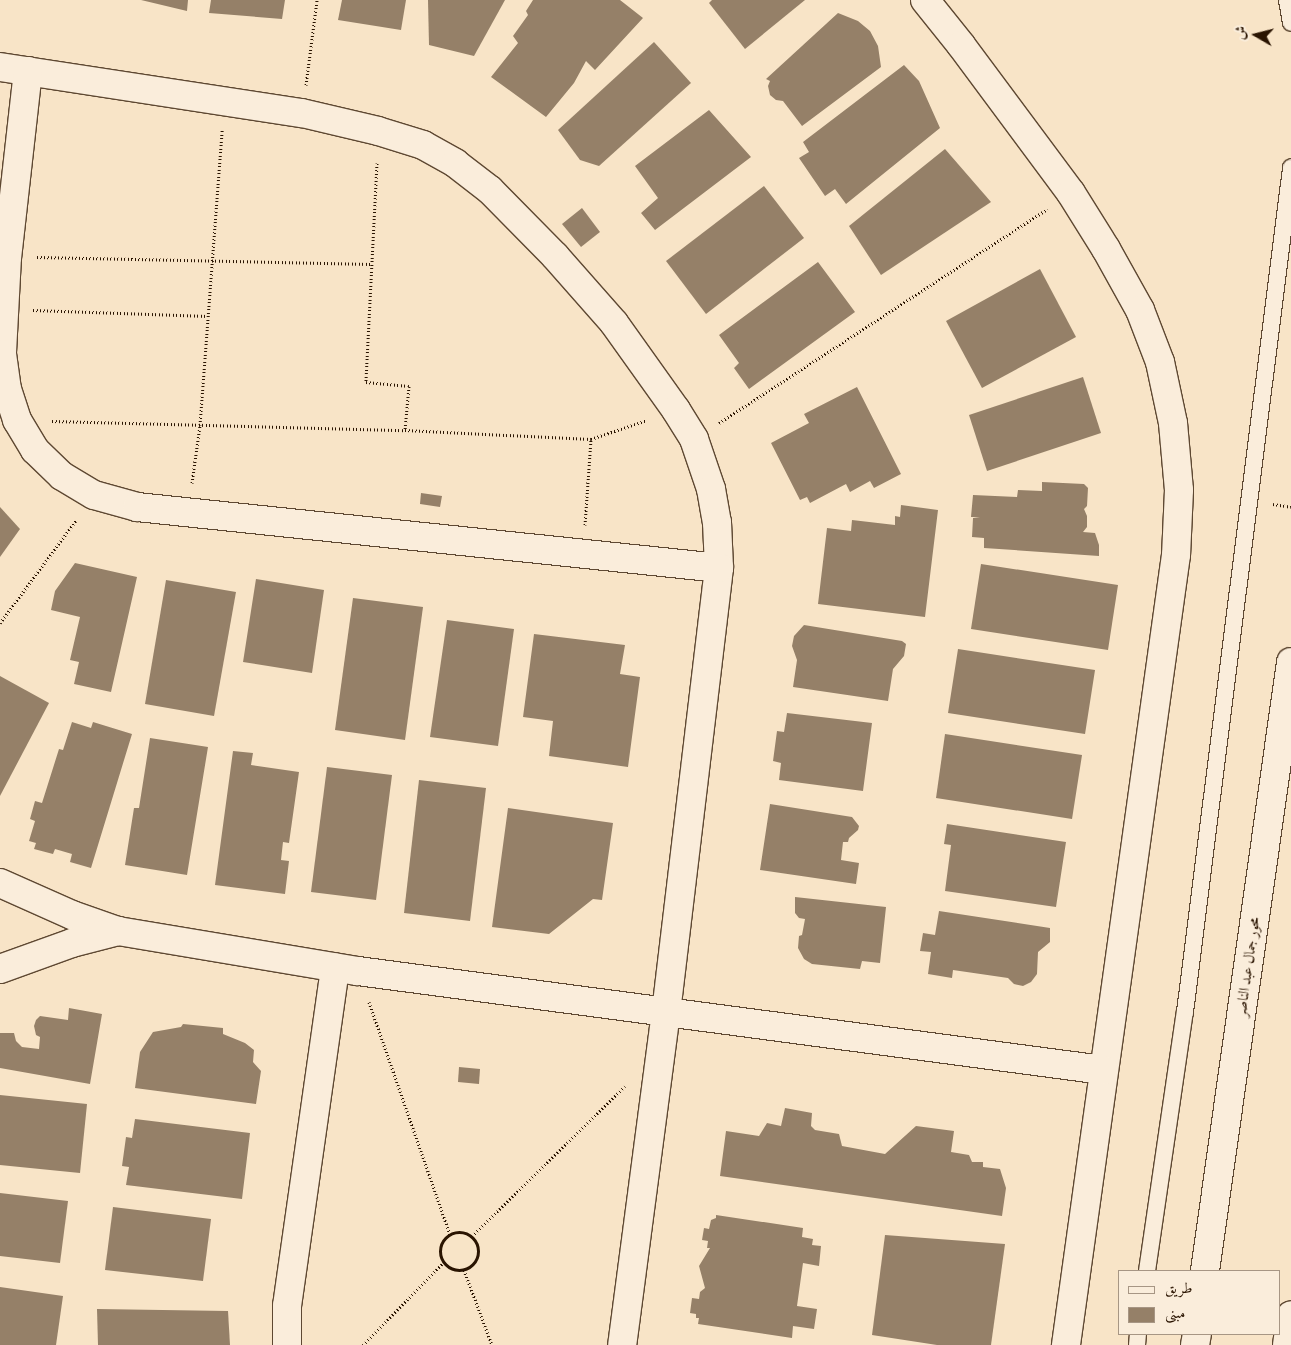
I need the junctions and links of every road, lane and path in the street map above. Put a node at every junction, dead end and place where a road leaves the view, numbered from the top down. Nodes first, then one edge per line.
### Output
1 (317, 0) edge
2 (925, 0) edge
3 (1288, 0) edge
4 (1291, 23) edge
5 (0, 67) edge
6 (28, 71) junction
7 (224, 101) junction
8 (302, 113) junction
9 (378, 131) junction
10 (1291, 168) edge
11 (1071, 193) junction
12 (7, 257) junction
13 (212, 261) junction
14 (371, 264) junction
15 (3, 308) junction
16 (208, 316) junction
17 (676, 410) junction
18 (17, 420) junction
19 (200, 425) junction
20 (405, 430) junction
21 (694, 439) junction
22 (591, 440) junction
23 (94, 495) junction
24 (188, 513) junction
25 (583, 555) junction
26 (719, 568) junction
27 (0, 623) edge
28 (1291, 662) edge
29 (0, 883) edge
30 (118, 931) junction
31 (0, 969) edge
32 (347, 969) junction
33 (666, 1012) junction
34 (660, 1052) junction
35 (1103, 1070) junction
36 (450, 1235) junction
37 (472, 1236) junction
38 (444, 1262) junction
39 (464, 1270) junction
40 (1147, 1270) edge
41 (1205, 1270) edge
42 (1291, 1315) edge
43 (286, 1345) edge
44 (362, 1345) edge
45 (492, 1345) edge
46 (622, 1345) edge
47 (1066, 1345) edge
48 (1287, 1345) edge

1 - 8 path
2 - 11 street
3 - 4 lane
5 - 6 street
6 - 7 street
6 - 12 street
7 - 8 street
7 - 13 path
8 - 9 street
9 - 14 path
9 - 17 street
10 - 40 lane
11 - 21 path
11 - 35 street
12 - 13 path
12 - 15 street
13 - 14 path
13 - 16 path
14 - 20 path
15 - 16 path
15 - 18 street
16 - 19 path
17 - 21 street
17 - 22 path
18 - 19 path
18 - 23 street
19 - 20 path
19 - 24 path
20 - 22 path
21 - 26 street
22 - 25 path
23 - 24 street
23 - 27 path
24 - 25 street
25 - 26 street
26 - 33 street
28 - 41 street, محور جمال عبد الناصر
29 - 30 street
30 - 31 street
30 - 32 street
32 - 33 street
32 - 36 path
32 - 43 street
33 - 34 street
33 - 35 street
34 - 37 path
34 - 46 street
35 - 47 street
36 - 37 path
36 - 38 path
37 - 39 path
38 - 39 path
38 - 44 path
39 - 45 path
42 - 48 street

